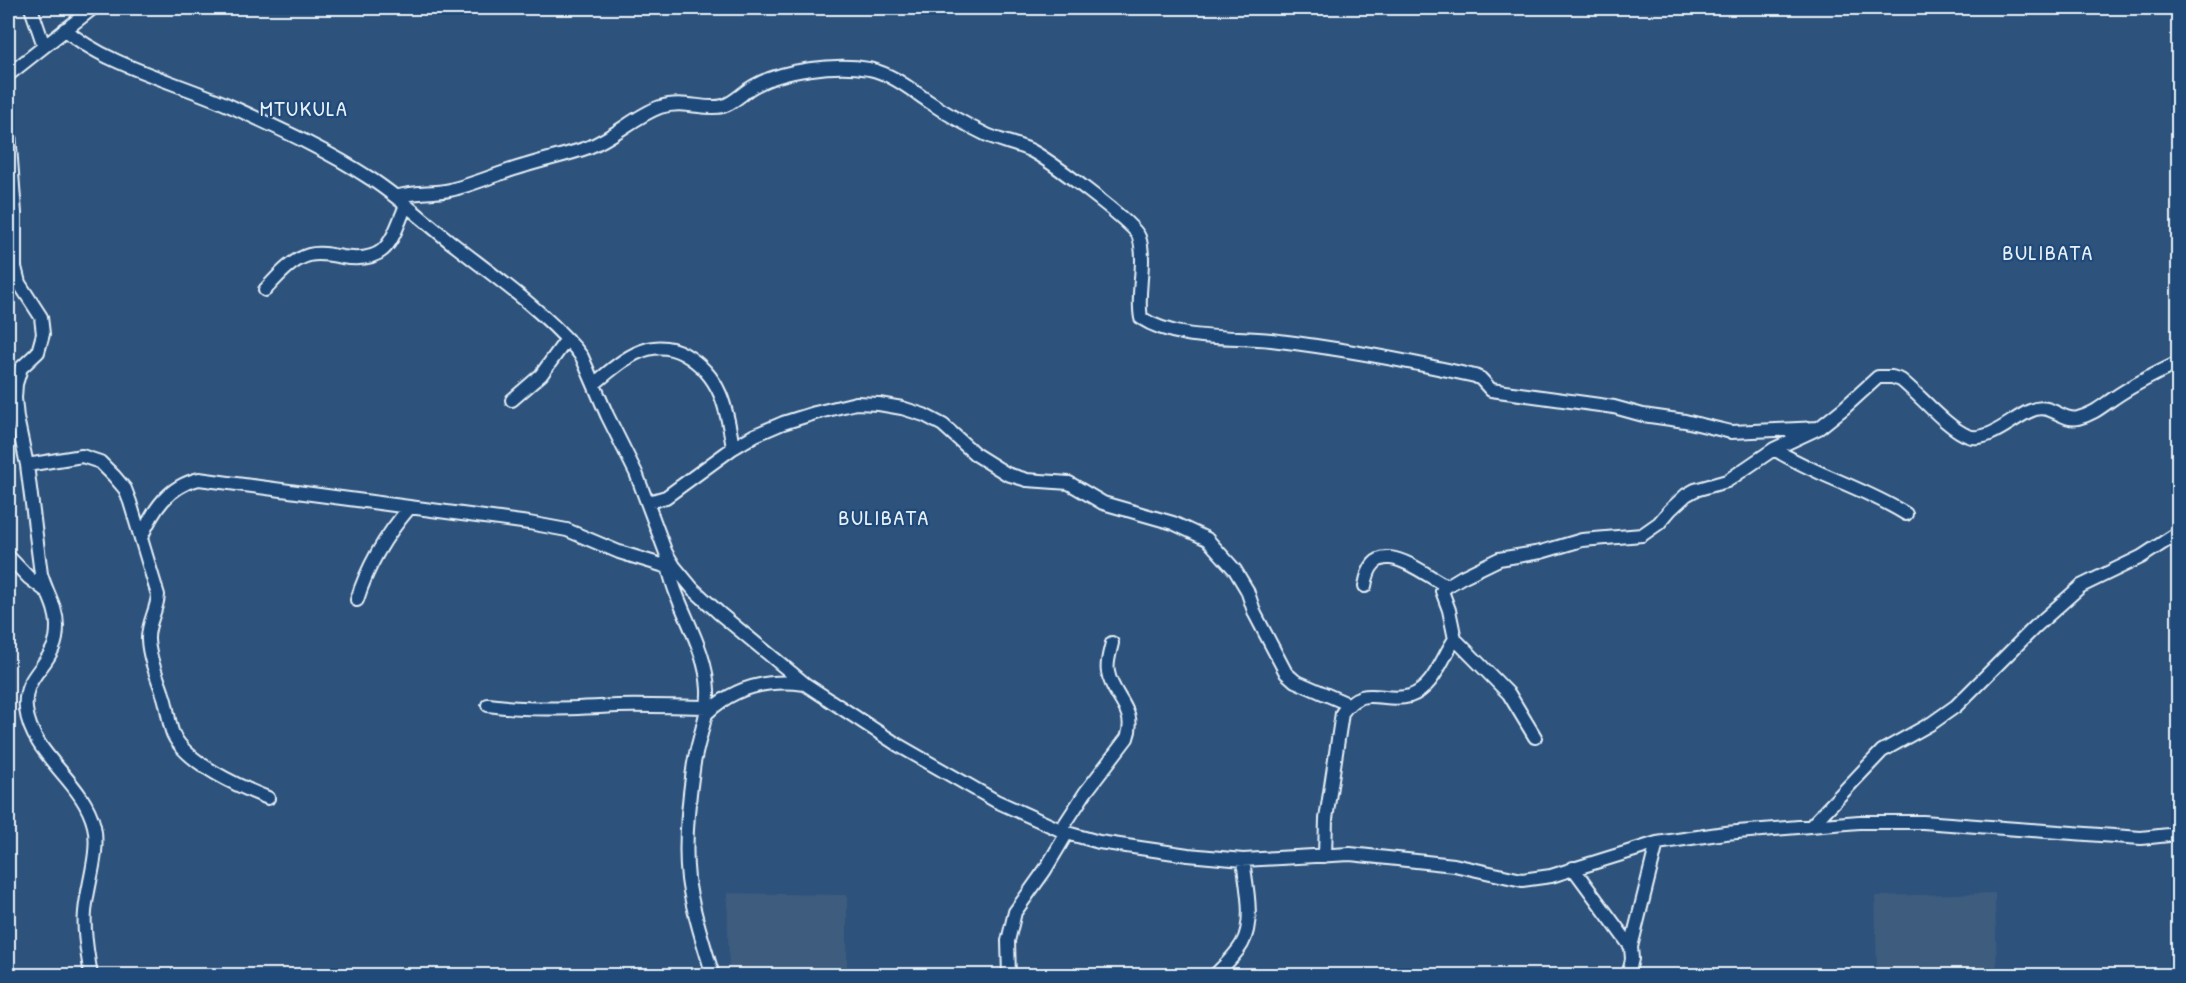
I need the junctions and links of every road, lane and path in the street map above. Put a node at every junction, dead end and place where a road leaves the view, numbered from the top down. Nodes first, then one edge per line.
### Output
1 (31, 8) edge
2 (93, 8) edge
3 (65, 29) junction
4 (44, 46) junction
5 (8, 75) edge
6 (8, 120) edge
7 (396, 196) junction
8 (406, 205) junction
9 (266, 290) dead end
10 (567, 339) junction
11 (2178, 363) edge
12 (594, 384) junction
13 (11, 398) edge
14 (512, 400) dead end
15 (1819, 428) junction
16 (733, 448) junction
17 (1774, 449) junction
18 (27, 465) junction
19 (649, 502) junction
20 (410, 507) junction
21 (1906, 514) dead end
22 (2178, 533) edge
23 (141, 538) junction
24 (666, 553) junction
25 (8, 556) edge
26 (669, 567) junction
27 (1365, 586) dead end
28 (1447, 586) junction
29 (46, 591) junction
30 (357, 600) dead end
31 (1455, 639) junction
32 (1112, 643) dead end
33 (805, 684) junction
34 (1348, 704) junction
35 (488, 705) dead end
36 (707, 710) junction
37 (1535, 737) dead end
38 (268, 798) dead end
39 (1811, 826) junction
40 (1064, 831) junction
41 (2178, 834) edge
42 (1657, 843) junction
43 (1325, 856) junction
44 (1243, 860) junction
45 (1573, 868) junction
46 (1631, 947) junction
47 (91, 975) edge
48 (713, 975) edge
49 (1009, 975) edge
50 (1214, 975) edge
51 (1628, 975) edge

1 - 4 street
2 - 3 street
3 - 4 street
3 - 7 street
4 - 5 street
6 - 13 street
7 - 8 street
7 - 15 street
8 - 9 street
8 - 10 street
10 - 12 street
10 - 14 street
11 - 15 street
12 - 16 street
12 - 19 street
13 - 18 street
15 - 17 street
16 - 19 street
16 - 34 street
17 - 21 street
17 - 28 street
18 - 23 street
18 - 29 street
19 - 24 street
20 - 23 street
20 - 26 street
20 - 30 street
22 - 39 street
23 - 38 street
24 - 26 street
24 - 33 street
25 - 29 street
26 - 36 street
27 - 28 street
28 - 31 street
29 - 47 street
31 - 34 street
31 - 37 street
32 - 40 street
33 - 36 street
33 - 40 street
34 - 43 street
35 - 36 street
36 - 48 street
39 - 41 street
39 - 42 street
40 - 44 street
40 - 49 street
42 - 45 street
42 - 46 street
43 - 44 street
43 - 45 street
44 - 50 street
45 - 46 street
46 - 51 street

